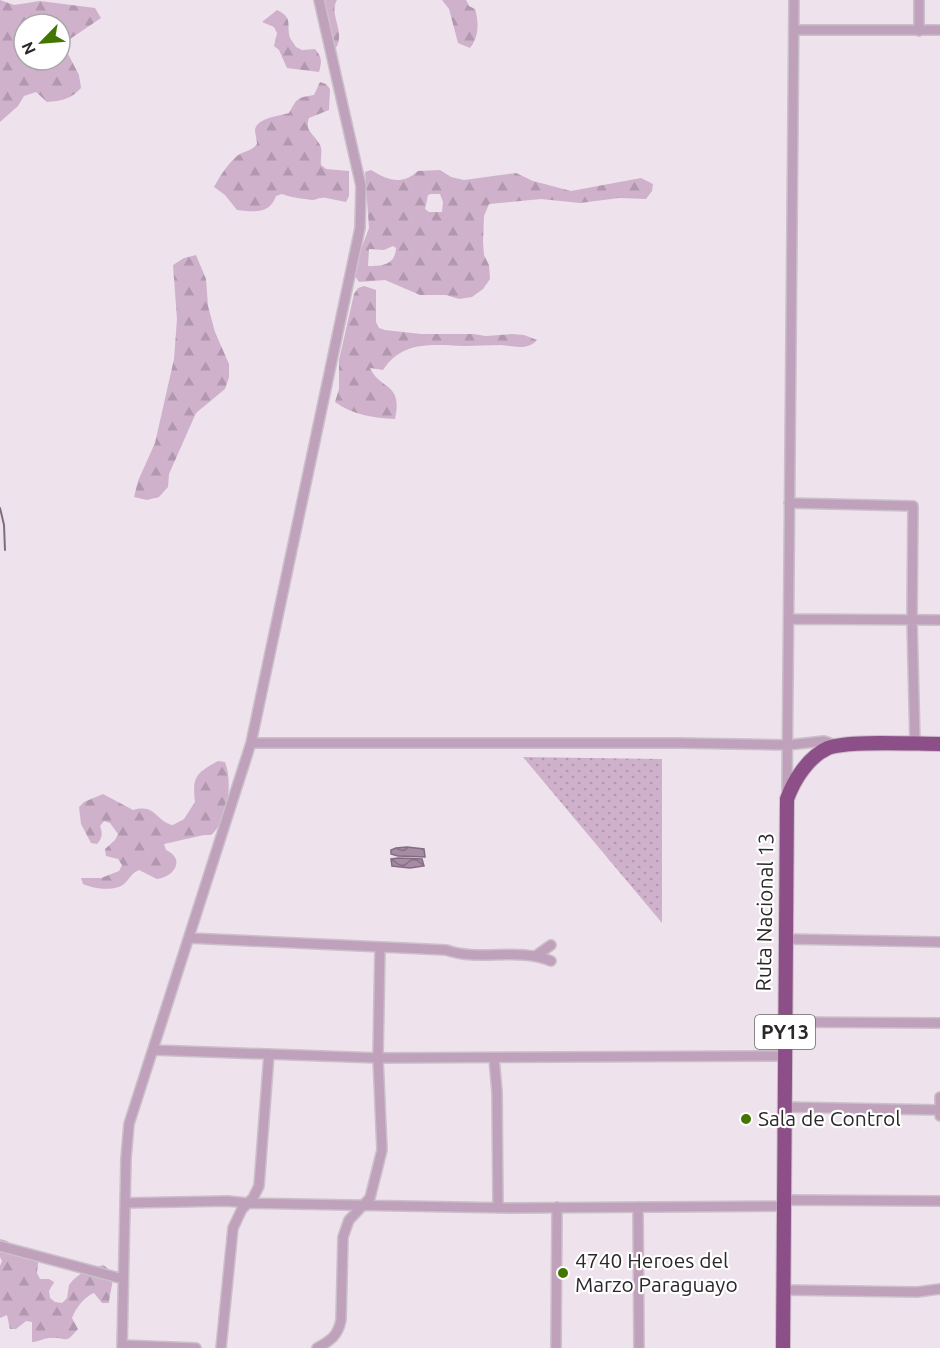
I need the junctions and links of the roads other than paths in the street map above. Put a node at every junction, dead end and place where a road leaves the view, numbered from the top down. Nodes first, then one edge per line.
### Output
1 (319, 0) edge
2 (795, 0) edge
3 (919, 0) edge
4 (795, 30) junction
5 (940, 30) edge
6 (919, 31) junction
7 (789, 503) junction
8 (789, 619) junction
9 (912, 619) junction
10 (940, 620) edge
11 (251, 742) junction
12 (915, 744) junction
13 (940, 744) edge
14 (788, 745) junction
15 (837, 746) junction
16 (787, 799) junction
17 (189, 938) junction
18 (786, 939) junction
19 (940, 942) edge
20 (551, 945) dead end
21 (380, 947) junction
22 (537, 955) junction
23 (551, 961) dead end
24 (785, 1022) junction
25 (940, 1023) edge
26 (153, 1050) junction
27 (269, 1054) junction
28 (785, 1056) junction
29 (378, 1058) junction
30 (494, 1058) junction
31 (940, 1096) edge
32 (784, 1107) junction
33 (940, 1110) edge
34 (940, 1116) edge
35 (940, 1201) edge
36 (125, 1203) junction
37 (247, 1203) junction
38 (784, 1203) junction
39 (362, 1205) junction
40 (498, 1207) junction
41 (638, 1207) junction
42 (557, 1208) junction
43 (0, 1246) edge
44 (123, 1279) junction
45 (940, 1289) edge
46 (783, 1290) junction
47 (122, 1347) edge
48 (196, 1348) edge
49 (221, 1348) edge
50 (317, 1348) edge
51 (555, 1348) edge
52 (639, 1348) edge
53 (783, 1348) edge

1 - 11 street
2 - 4 street
3 - 6 street
4 - 6 street
4 - 7 street
5 - 6 street
7 - 8 street
7 - 9 street
8 - 9 street
8 - 14 street
9 - 10 street
9 - 12 street
11 - 14 street
11 - 17 street
12 - 13 highway, Ruta Nacional 13 / PY13
12 - 15 highway, Ruta Nacional 13 / PY13
14 - 15 street
14 - 16 street
15 - 16 highway, Ruta Nacional 13 / PY13
16 - 18 highway, Ruta Nacional 13 / PY13
17 - 21 street
17 - 26 street
18 - 19 street
18 - 24 highway, Ruta Nacional 13 / PY13
20 - 22 street
21 - 22 street
21 - 29 street
22 - 23 street
24 - 25 street
24 - 28 highway, Ruta Nacional 13 / PY13
26 - 27 street
26 - 36 street
27 - 29 street
27 - 37 street
28 - 30 street
28 - 32 highway, Ruta Nacional 13 / PY13
29 - 30 street
29 - 39 street
30 - 40 street
31 - 33 street
32 - 33 street
32 - 38 highway, Ruta Nacional 13 / PY13
33 - 34 street
35 - 38 street
36 - 37 street
36 - 44 street
37 - 39 street
37 - 49 street
38 - 41 street
38 - 46 highway, Ruta Nacional 13 / PY13
39 - 40 street
39 - 50 street
40 - 42 street
41 - 42 street
41 - 52 street
42 - 51 street
43 - 44 street
44 - 47 street
45 - 46 street
46 - 53 highway, Ruta Nacional 13 / PY13
47 - 48 street

